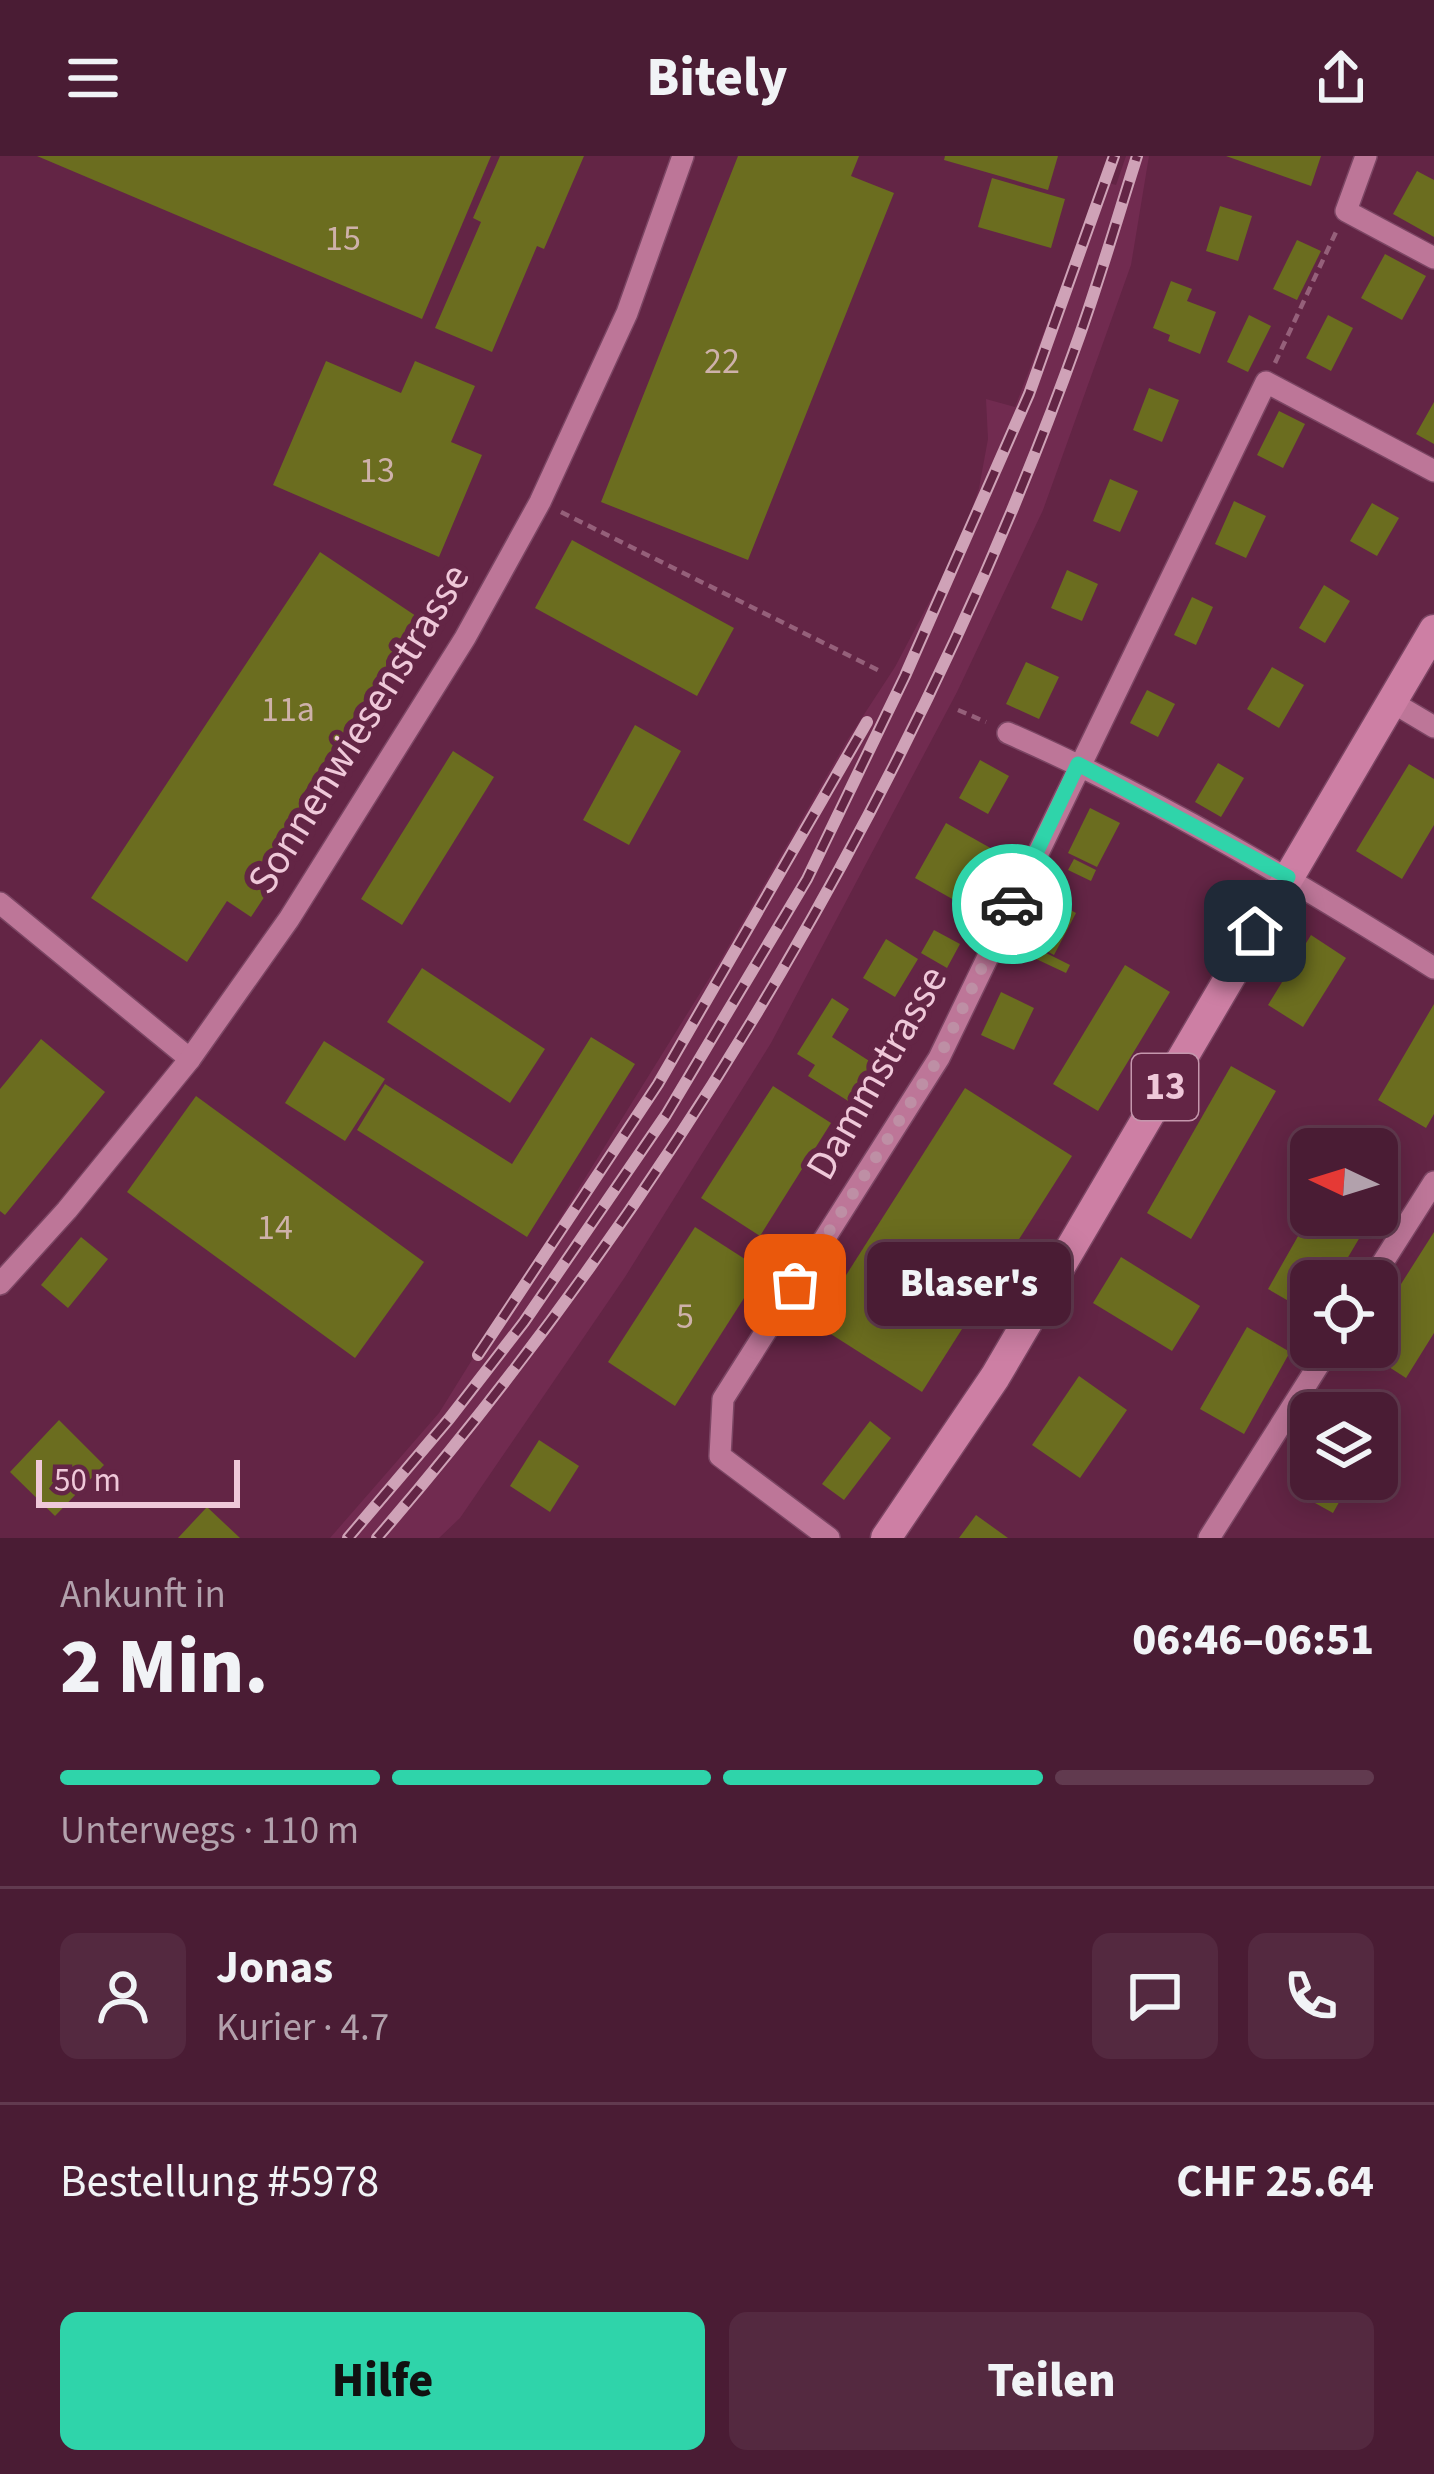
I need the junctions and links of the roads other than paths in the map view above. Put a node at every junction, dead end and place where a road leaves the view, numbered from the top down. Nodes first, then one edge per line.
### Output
1 (683, 156) edge
2 (1366, 156) edge
3 (1434, 258) edge
4 (1434, 471) edge
5 (1434, 630) edge
6 (1392, 702) junction
7 (1434, 727) edge
8 (1008, 733) road end
9 (1078, 764) junction
10 (1288, 877) junction
11 (0, 903) edge
12 (1434, 968) edge
13 (190, 1059) junction
14 (1434, 1182) edge
15 (1384, 1260) edge
16 (0, 1284) edge
17 (1317, 1368) edge
18 (830, 1538) edge
19 (886, 1538) edge
20 (1209, 1538) edge

1 - 13 street, Sonnenwiesenstrasse
2 - 3 street
4 - 9 street, Dammstrasse
5 - 6 main road, 13
6 - 7 street
6 - 10 main road, 13
8 - 9 street
9 - 10 street
9 - 18 street, Dammstrasse
10 - 12 street
10 - 19 main road, 13
11 - 13 street
13 - 16 street, Sonnenwiesenstrasse
14 - 15 street
17 - 20 street

